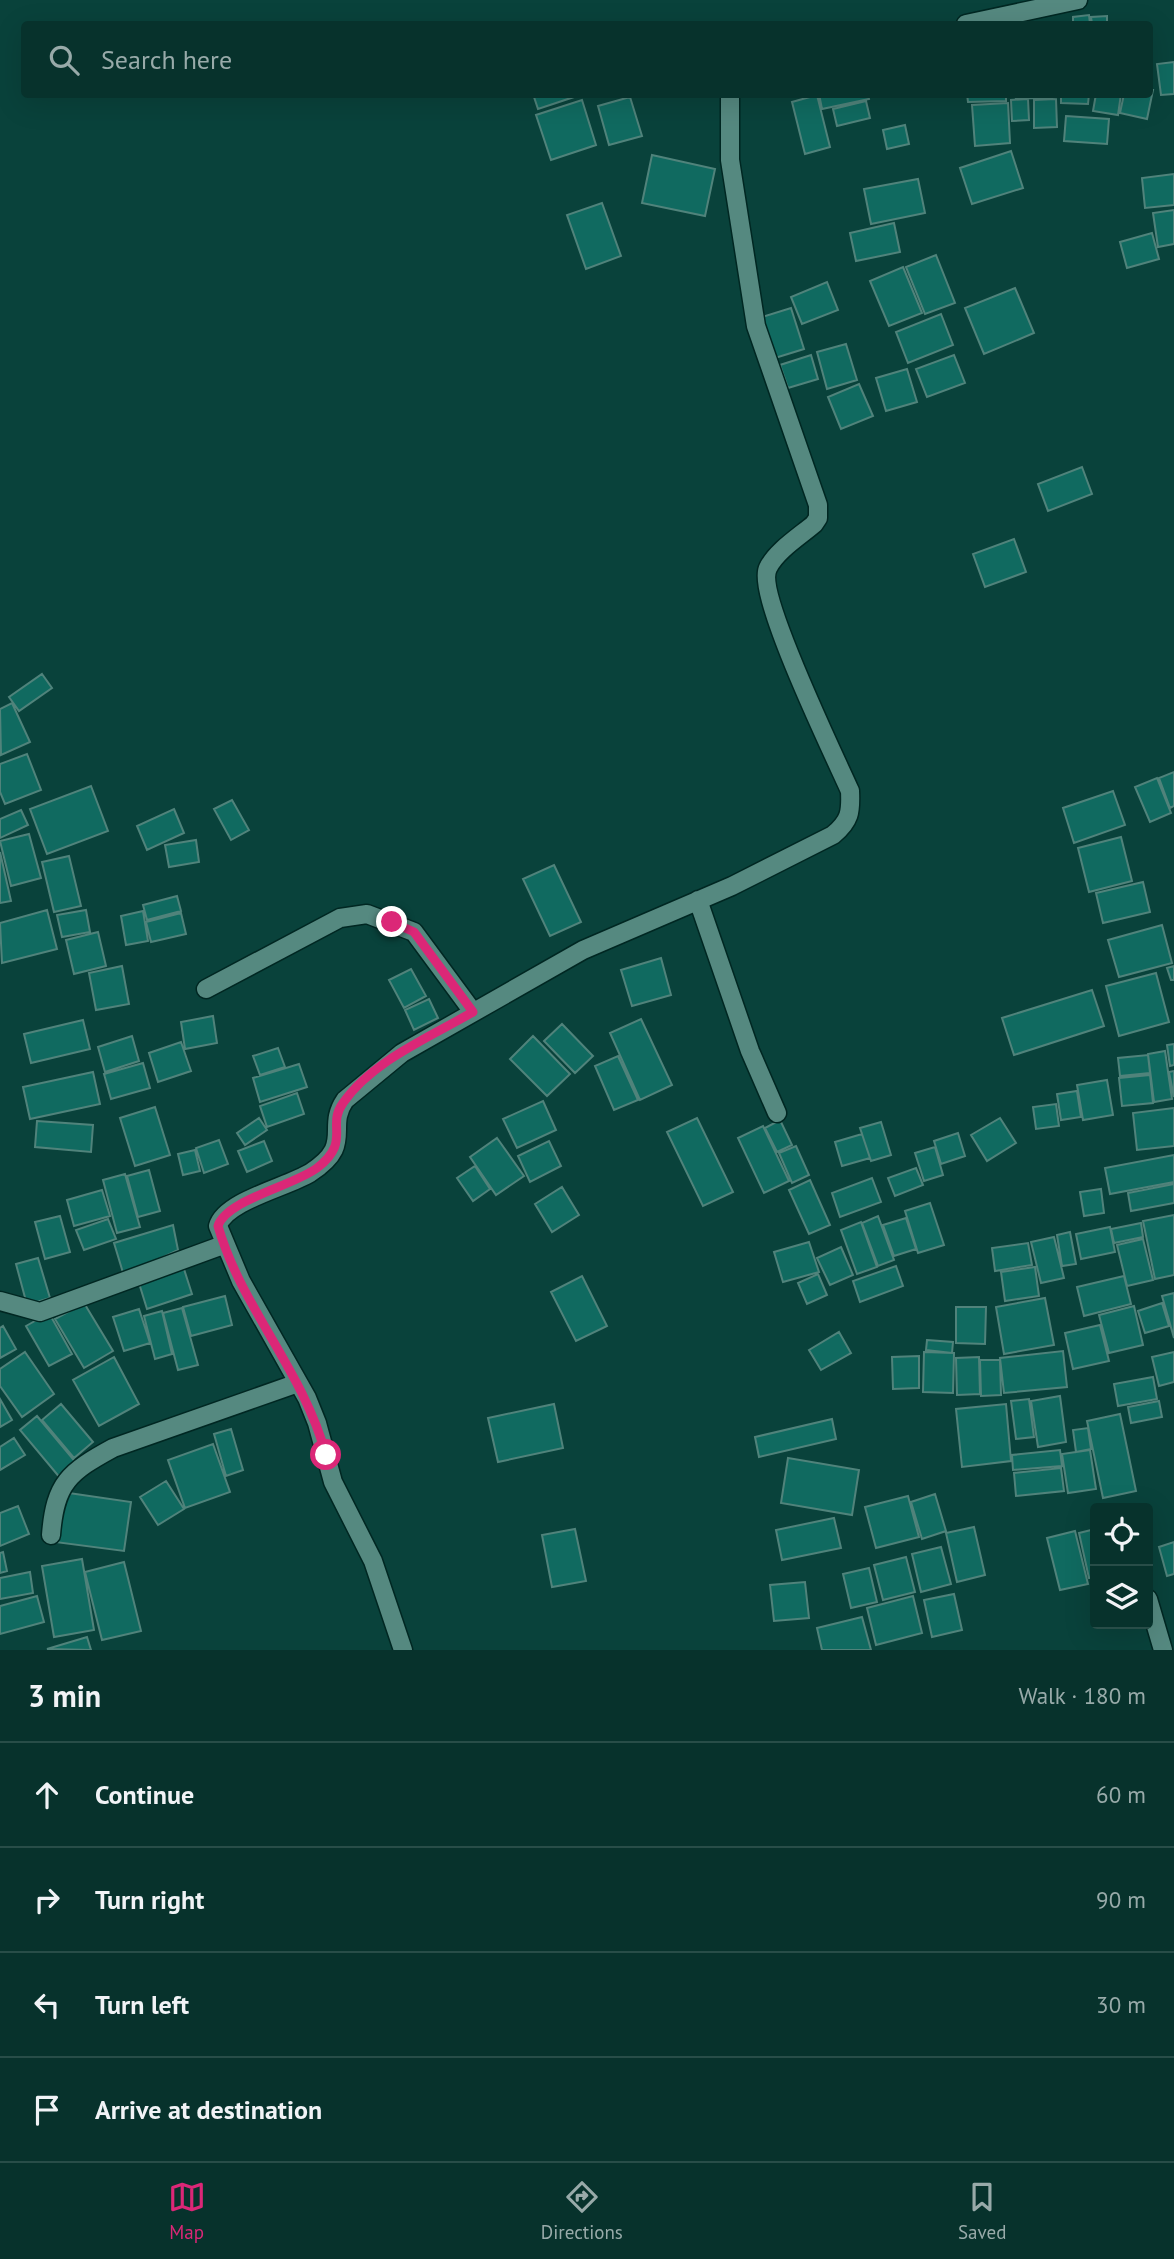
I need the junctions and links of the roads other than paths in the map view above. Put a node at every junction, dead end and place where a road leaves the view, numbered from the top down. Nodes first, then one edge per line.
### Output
1 (1078, 0) edge
2 (980, 21) edge
3 (730, 98) edge
4 (698, 900) junction
5 (206, 989) dead end
6 (473, 1012) junction
7 (777, 1113) dead end
8 (223, 1245) junction
9 (0, 1301) edge
10 (298, 1383) junction
11 (51, 1535) dead end
12 (1153, 1616) edge
13 (403, 1650) edge
14 (1163, 1650) edge

1 - 2 street
3 - 4 street
4 - 6 street
4 - 7 street
5 - 6 street
6 - 8 street
8 - 9 street
8 - 10 street
10 - 11 street
10 - 13 street
12 - 14 street

